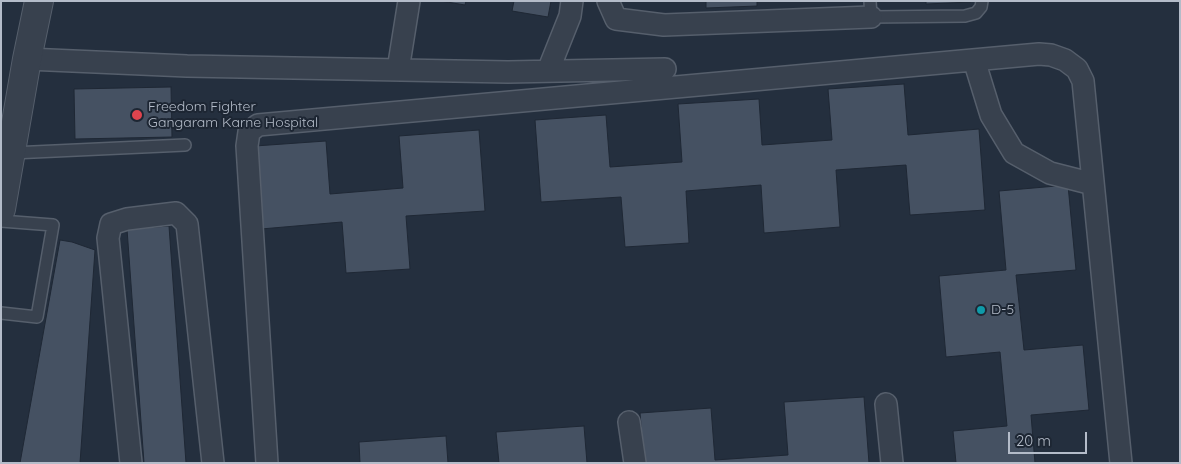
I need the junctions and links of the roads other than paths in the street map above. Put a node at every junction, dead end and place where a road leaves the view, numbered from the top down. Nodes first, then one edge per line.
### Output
1 (39, 1) edge
2 (409, 1) edge
3 (572, 1) edge
4 (608, 1) edge
5 (982, 1) edge
6 (870, 9) edge
7 (28, 59) junction
8 (974, 60) junction
9 (665, 69) dead end
10 (398, 70) junction
11 (548, 71) junction
12 (185, 145) dead end
13 (12, 152) junction
14 (1093, 184) junction
15 (1, 209) edge
16 (1, 221) edge
17 (1, 313) edge
18 (886, 404) dead end
19 (629, 422) dead end
20 (130, 463) edge
21 (213, 463) edge
22 (267, 463) edge
23 (635, 463) edge
24 (892, 463) edge
25 (1121, 463) edge

1 - 7 street
2 - 10 street
3 - 11 street
4 - 6 street
5 - 6 lane
7 - 10 street
7 - 13 street
8 - 14 street
8 - 14 street
8 - 22 street
9 - 11 street
10 - 11 street
12 - 13 lane
13 - 15 street
14 - 25 street
16 - 17 lane
18 - 24 street
19 - 23 street
20 - 21 street

